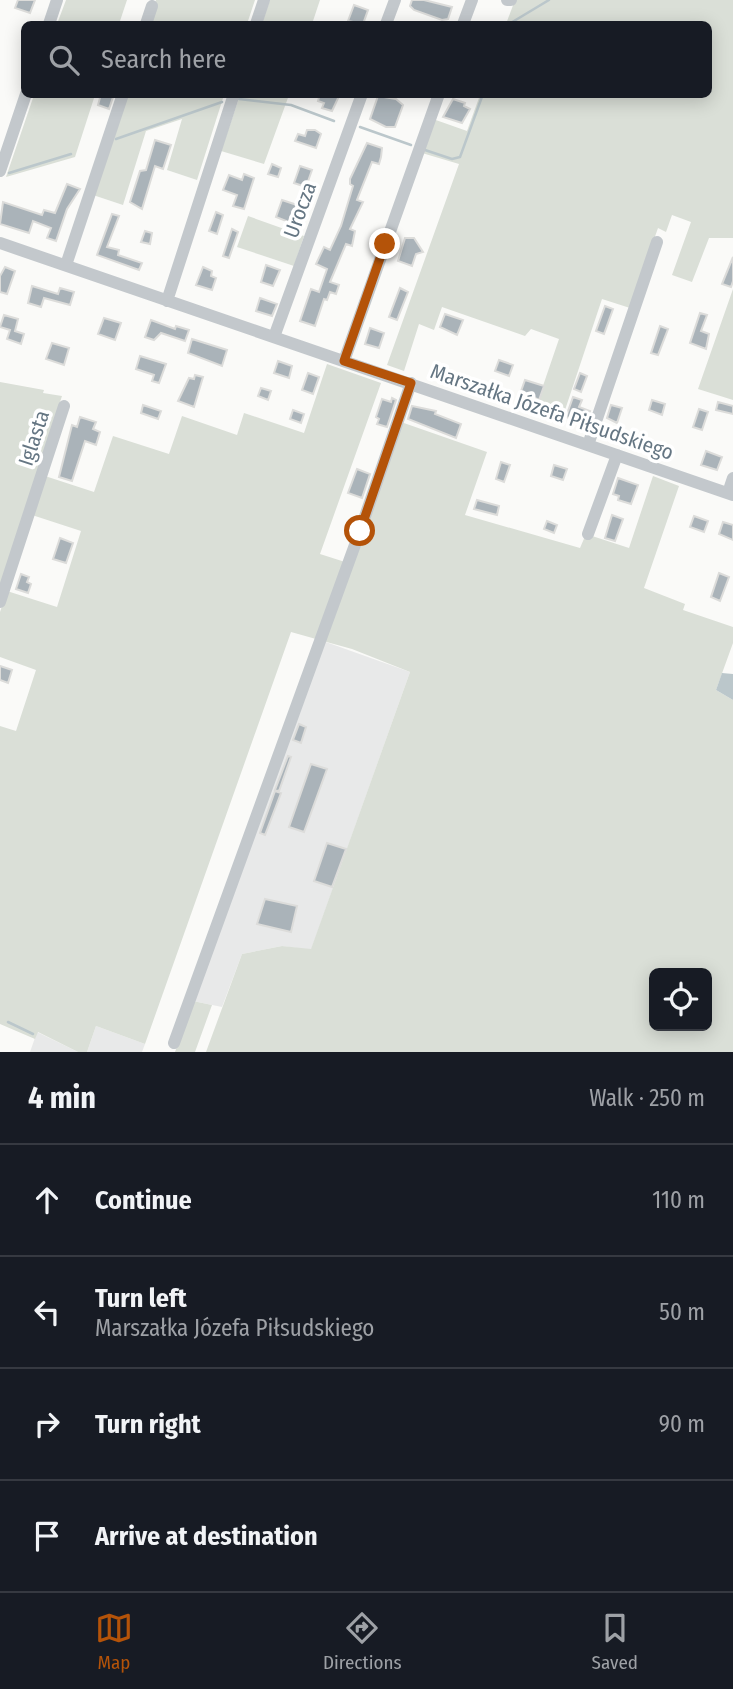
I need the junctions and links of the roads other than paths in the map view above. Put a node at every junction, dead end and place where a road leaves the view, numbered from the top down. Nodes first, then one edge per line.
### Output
1 (57, 0) edge
2 (264, 0) edge
3 (394, 0) edge
4 (471, 0) edge
5 (152, 6) dead end
6 (50, 21) edge
7 (147, 21) edge
8 (257, 21) edge
9 (387, 21) edge
10 (464, 21) edge
11 (25, 98) edge
12 (121, 98) edge
13 (233, 98) edge
14 (361, 98) edge
15 (438, 98) edge
16 (0, 171) edge
17 (657, 242) dead end
18 (0, 243) edge
19 (66, 265) junction
20 (167, 301) junction
21 (274, 337) junction
22 (344, 361) junction
23 (411, 383) junction
24 (64, 406) dead end
25 (588, 445) junction
26 (617, 454) junction
27 (733, 478) edge
28 (731, 494) edge
29 (588, 534) dead end
30 (0, 602) edge
31 (174, 1043) dead end

1 - 6 street
2 - 8 street
3 - 9 street
4 - 10 street
5 - 7 street
11 - 16 street
12 - 19 street
13 - 20 street
14 - 21 street, Urocza
15 - 22 street
17 - 25 street
18 - 19 street, Marszałka Józefa Piłsudskiego
19 - 20 street, Marszałka Józefa Piłsudskiego
20 - 21 street, Marszałka Józefa Piłsudskiego
21 - 22 street, Marszałka Józefa Piłsudskiego
22 - 23 street, Marszałka Józefa Piłsudskiego
23 - 25 street, Marszałka Józefa Piłsudskiego
23 - 31 street
24 - 30 street, Iglasta
25 - 26 street, Marszałka Józefa Piłsudskiego
26 - 28 street, Marszałka Józefa Piłsudskiego
26 - 29 street
27 - 28 street

